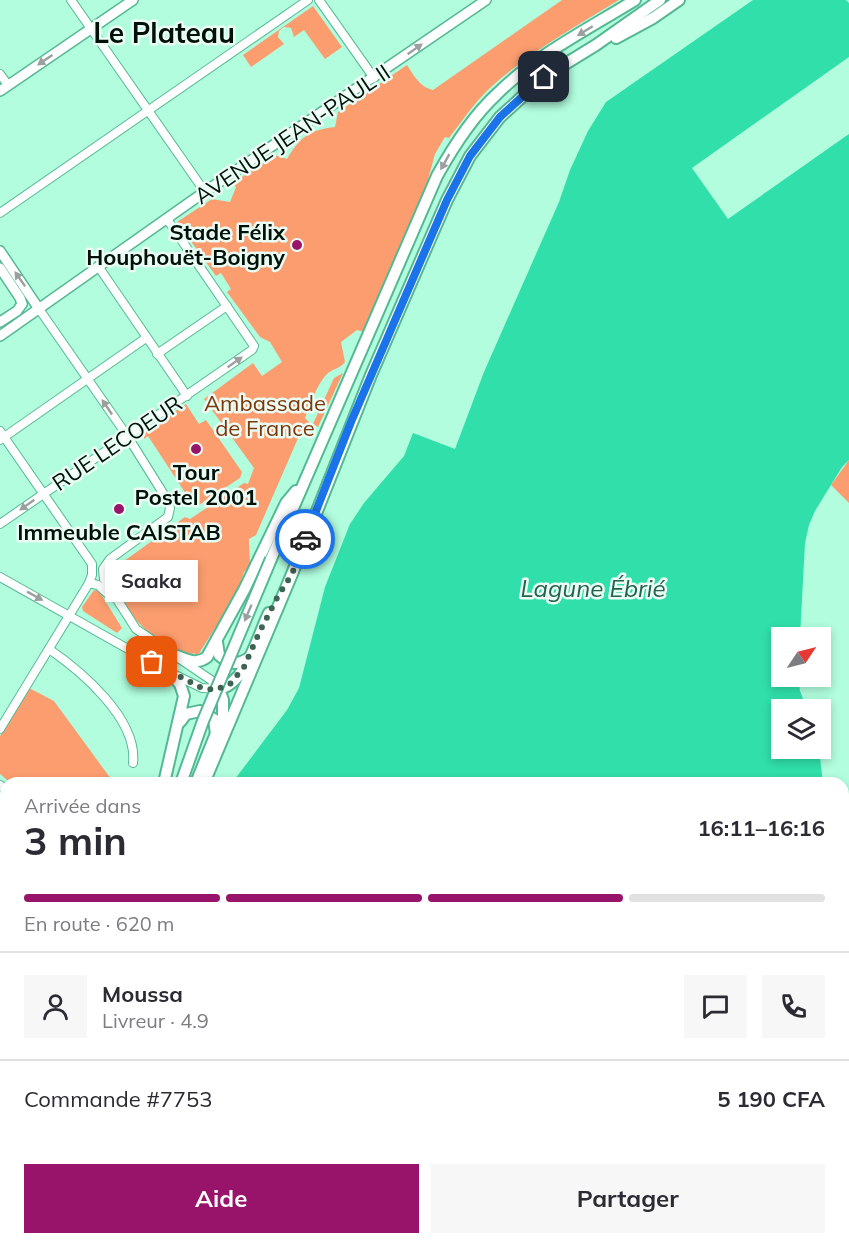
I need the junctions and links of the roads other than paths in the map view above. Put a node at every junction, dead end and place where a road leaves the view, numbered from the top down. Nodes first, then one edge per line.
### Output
1 (70, 0) edge
2 (133, 0) edge
3 (308, 0) edge
4 (319, 0) edge
5 (486, 0) edge
6 (635, 0) edge
7 (660, 0) edge
8 (679, 0) edge
9 (91, 29) junction
10 (596, 45) junction
11 (0, 74) edge
12 (374, 78) junction
13 (4, 88) edge
14 (149, 111) junction
15 (205, 192) junction
16 (0, 213) edge
17 (167, 219) junction
18 (0, 251) edge
19 (98, 266) junction
20 (0, 268) edge
21 (22, 304) junction
22 (227, 306) junction
23 (39, 309) junction
24 (0, 322) edge
25 (0, 336) edge
26 (146, 338) junction
27 (157, 354) junction
28 (87, 379) junction
29 (187, 396) junction
30 (2, 436) edge
31 (128, 437) junction
32 (302, 484) junction
33 (43, 494) junction
34 (0, 524) edge
35 (110, 559) junction
36 (92, 564) junction
37 (292, 574) junction
38 (0, 577) edge
39 (90, 583) junction
40 (120, 607) junction
41 (69, 615) junction
42 (146, 638) junction
43 (217, 642) junction
44 (49, 649) junction
45 (136, 653) junction
46 (177, 656) junction
47 (249, 658) junction
48 (169, 672) junction
49 (219, 689) junction
50 (0, 729) edge
51 (177, 731) junction
52 (216, 734) junction
53 (133, 763) dead end
54 (166, 777) edge
55 (182, 777) edge
56 (198, 777) edge
57 (207, 777) edge

1 - 9 street
2 - 9 main road
3 - 14 street
4 - 12 street
12 -> 5 main road, AVENUE JEAN-PAUL II
6 -> 32 highway
7 - 10 highway
8 - 10 highway
9 -> 13 main road
9 - 14 street
10 - 37 highway
11 - 13 street
12 - 15 main road, AVENUE JEAN-PAUL II
14 - 15 street
14 - 16 street
15 - 17 main road, AVENUE JEAN-PAUL II
17 - 19 main road, AVENUE JEAN-PAUL II
17 - 22 street, RUE LECOEUR
23 -> 18 main road
19 - 23 main road, AVENUE JEAN-PAUL II
19 - 26 street
20 - 21 main road
21 - 23 main road
21 - 24 main road
22 - 27 street
29 -> 22 street, RUE LECOEUR
23 - 25 main road, AVENUE JEAN-PAUL II
23 - 28 street
26 - 27 street
26 - 28 street
27 - 29 street
28 - 30 street
31 -> 28 street
29 - 31 street, RUE LECOEUR
30 - 33 street
31 - 33 street, RUE LECOEUR
31 - 35 street
32 - 43 highway
32 -> 55 highway, bridge
33 -> 34 street, RUE LECOEUR
33 - 36 street
35 - 36 street
35 - 40 street
36 - 39 street
37 - 47 highway
37 - 57 highway
38 -> 41 street
39 - 40 street
39 - 41 street
40 - 42 street
41 - 44 street
41 - 45 street
42 - 45 street
42 - 46 street
43 - 46 highway
43 - 47 highway
44 - 50 street
44 - 53 street
45 - 48 street
46 - 49 street
47 - 49 highway
48 - 49 street
48 - 51 highway
49 - 52 highway
51 - 52 highway
51 - 54 highway
52 - 56 highway

